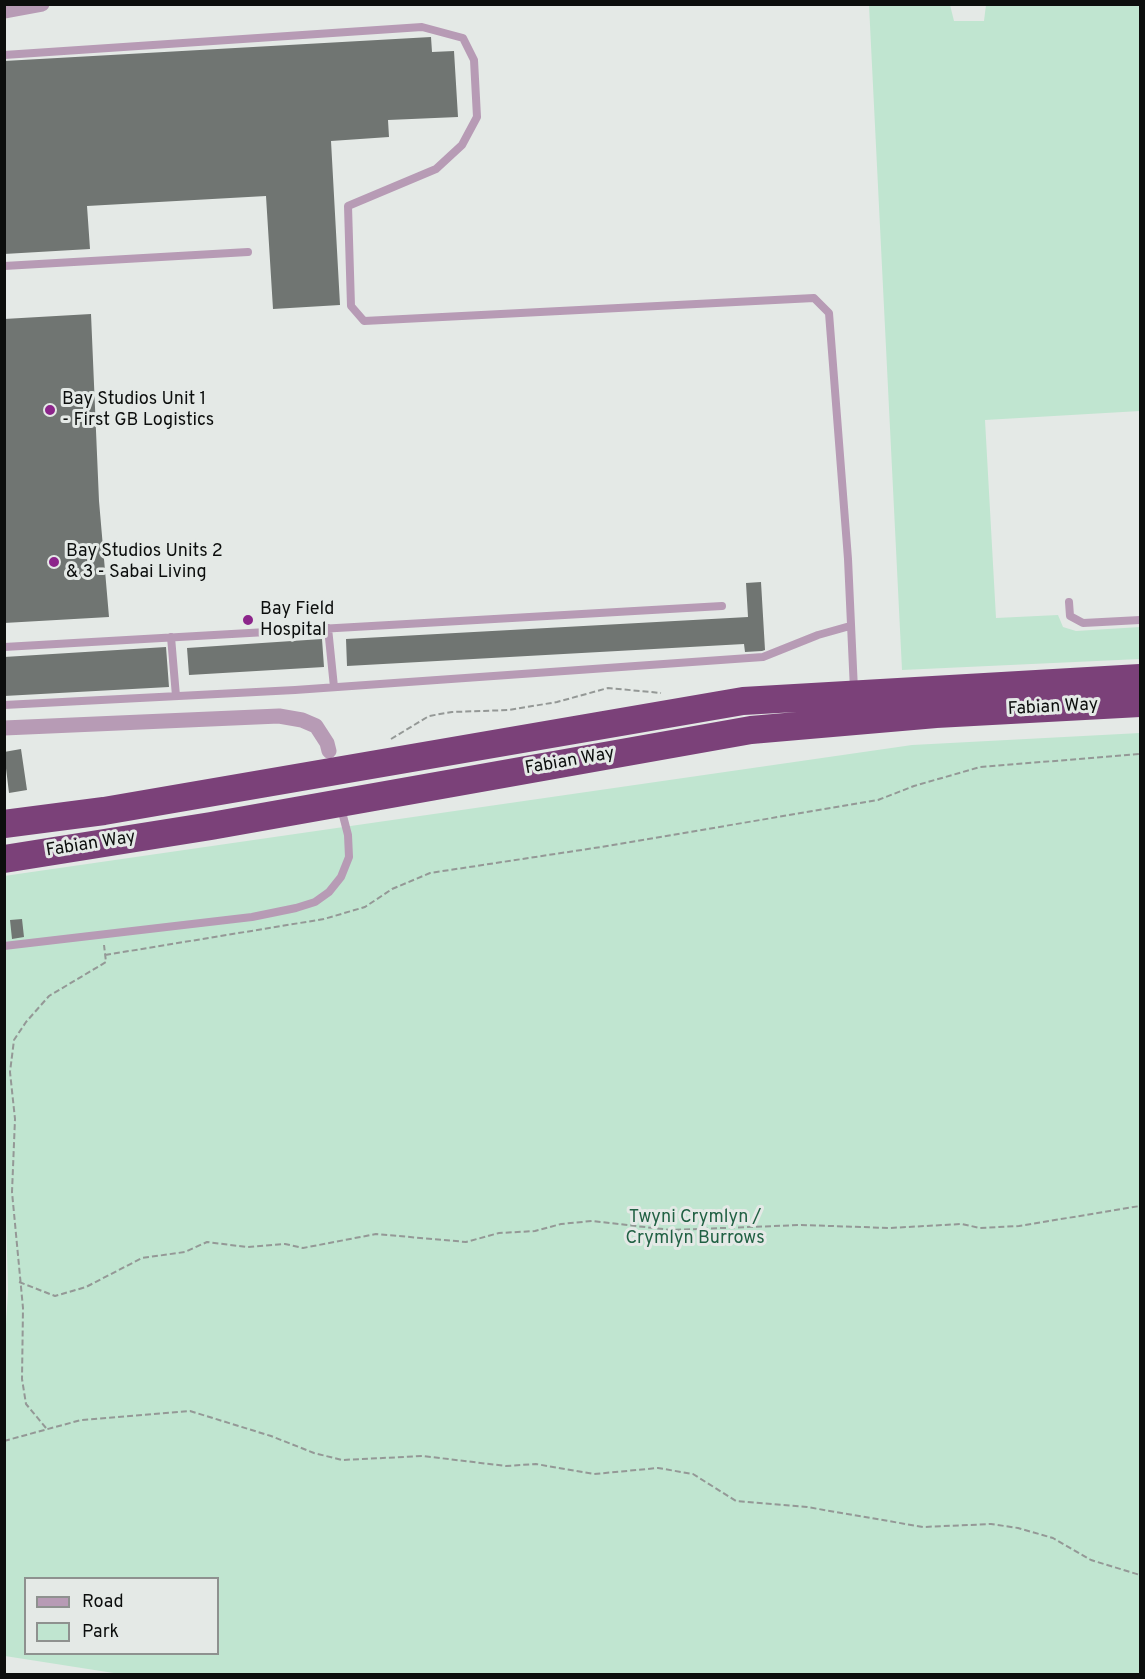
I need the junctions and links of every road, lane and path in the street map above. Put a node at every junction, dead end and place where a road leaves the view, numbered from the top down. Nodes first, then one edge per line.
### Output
1 (42, 4) edge
2 (4, 11) edge
3 (4, 55) edge
4 (248, 252) dead end
5 (4, 266) edge
6 (1069, 602) dead end
7 (722, 606) dead end
8 (1140, 620) edge
9 (850, 626) junction
10 (328, 628) junction
11 (171, 638) junction
12 (4, 647) edge
13 (1140, 678) edge
14 (334, 687) junction
15 (855, 694) junction
16 (176, 696) junction
17 (1140, 703) edge
18 (4, 705) edge
19 (4, 728) edge
20 (1140, 754) edge
21 (334, 780) junction
22 (4, 824) edge
23 (4, 859) edge
24 (103, 936) junction
25 (4, 946) edge
26 (105, 955) junction
27 (1140, 1206) edge
28 (20, 1282) junction
29 (46, 1428) junction
30 (4, 1441) edge
31 (1140, 1575) edge

1 - 2 street
3 - 9 lane
4 - 5 lane
6 - 8 lane
7 - 10 lane
9 - 14 lane
9 - 15 lane
10 - 11 lane
10 - 14 lane
11 - 12 lane
11 - 16 lane
13 - 15 highway, Fabian Way
14 - 16 lane
15 - 21 highway, Fabian Way
16 - 18 lane
17 - 21 highway, Fabian Way
19 - 21 street
20 - 26 path
21 - 22 highway, Fabian Way
21 - 23 highway, Fabian Way
21 - 24 lane
24 - 25 lane
24 - 26 path
26 - 28 path
27 - 28 path
28 - 29 path
29 - 30 path
29 - 31 path

